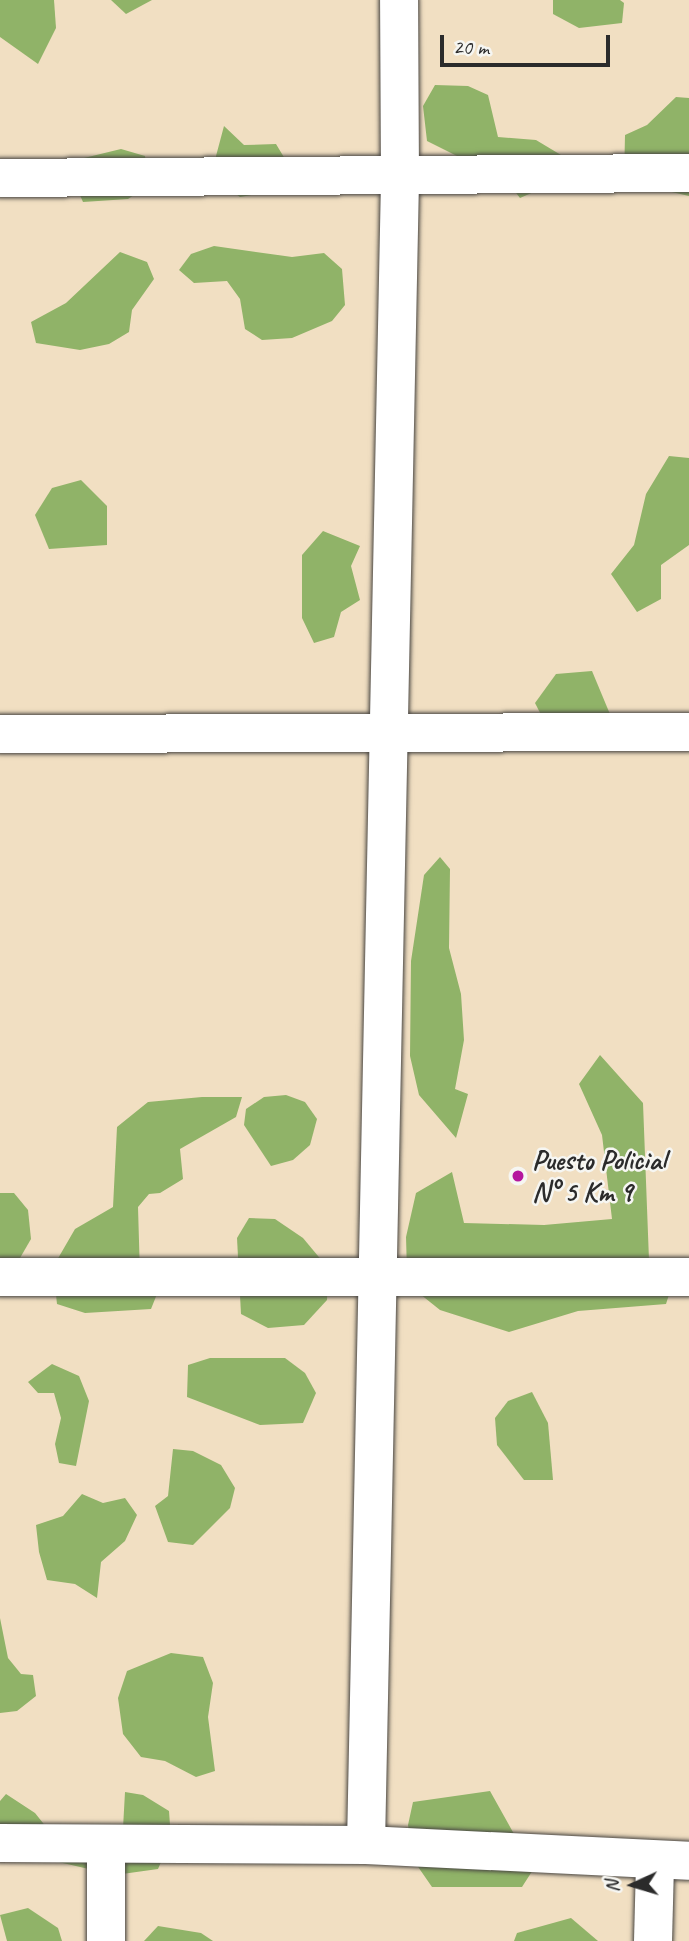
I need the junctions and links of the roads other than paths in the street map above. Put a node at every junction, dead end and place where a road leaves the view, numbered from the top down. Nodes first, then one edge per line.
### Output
1 (399, 0) edge
2 (689, 173) edge
3 (0, 178) edge
4 (400, 178) junction
5 (689, 732) edge
6 (387, 733) junction
7 (0, 734) edge
8 (0, 1277) edge
9 (689, 1277) edge
10 (377, 1279) junction
11 (0, 1843) edge
12 (366, 1845) junction
13 (106, 1846) junction
14 (672, 1862) edge
15 (106, 1941) edge
16 (653, 1941) edge

1 - 4 street
2 - 4 street
3 - 4 street
4 - 6 street
5 - 6 street
6 - 7 street
6 - 10 street
8 - 10 street
9 - 10 street
10 - 12 street
11 - 13 street
12 - 13 street
12 - 14 street
13 - 15 street
14 - 16 street

